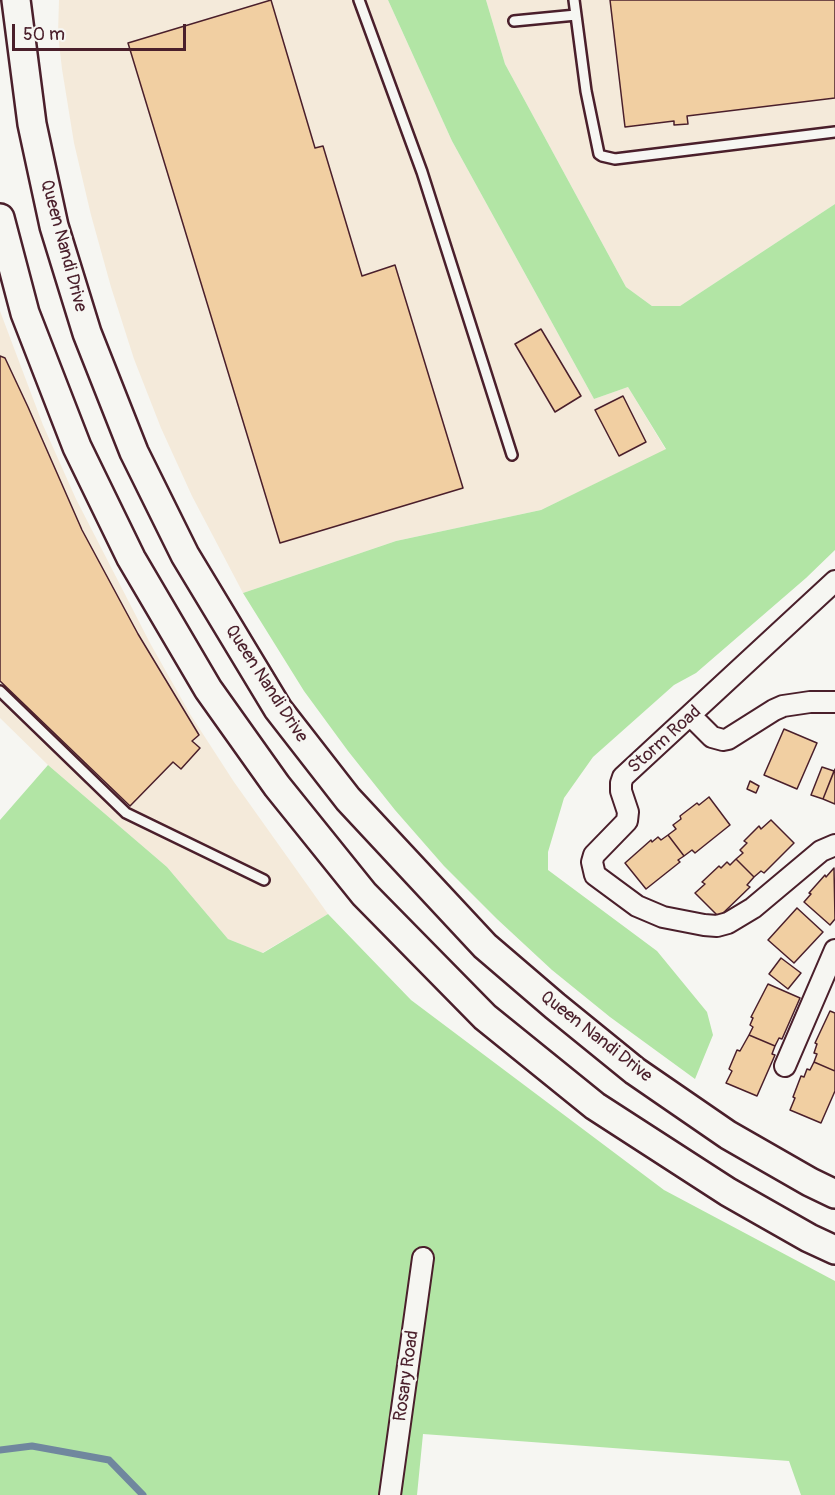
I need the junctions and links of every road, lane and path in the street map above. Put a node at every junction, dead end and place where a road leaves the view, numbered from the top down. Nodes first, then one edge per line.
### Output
1 (16, 0) edge
2 (359, 0) edge
3 (574, 0) edge
4 (576, 15) junction
5 (514, 21) dead end
6 (835, 132) edge
7 (0, 218) edge
8 (512, 455) dead end
9 (835, 581) edge
10 (0, 691) edge
11 (835, 702) edge
12 (691, 716) junction
13 (835, 846) edge
14 (264, 880) dead end
15 (835, 950) edge
16 (785, 1066) dead end
17 (835, 1194) edge
18 (835, 1250) edge
19 (423, 1258) dead end
20 (390, 1495) edge

1 - 17 main road, Queen Nandi Drive
2 - 8 lane
3 - 4 lane
4 - 5 lane
4 - 6 lane
7 - 18 main road
9 - 12 street, Storm Road
10 - 14 lane
11 - 12 street
12 - 13 street, Storm Road
15 - 16 street
19 - 20 street, Rosary Road

